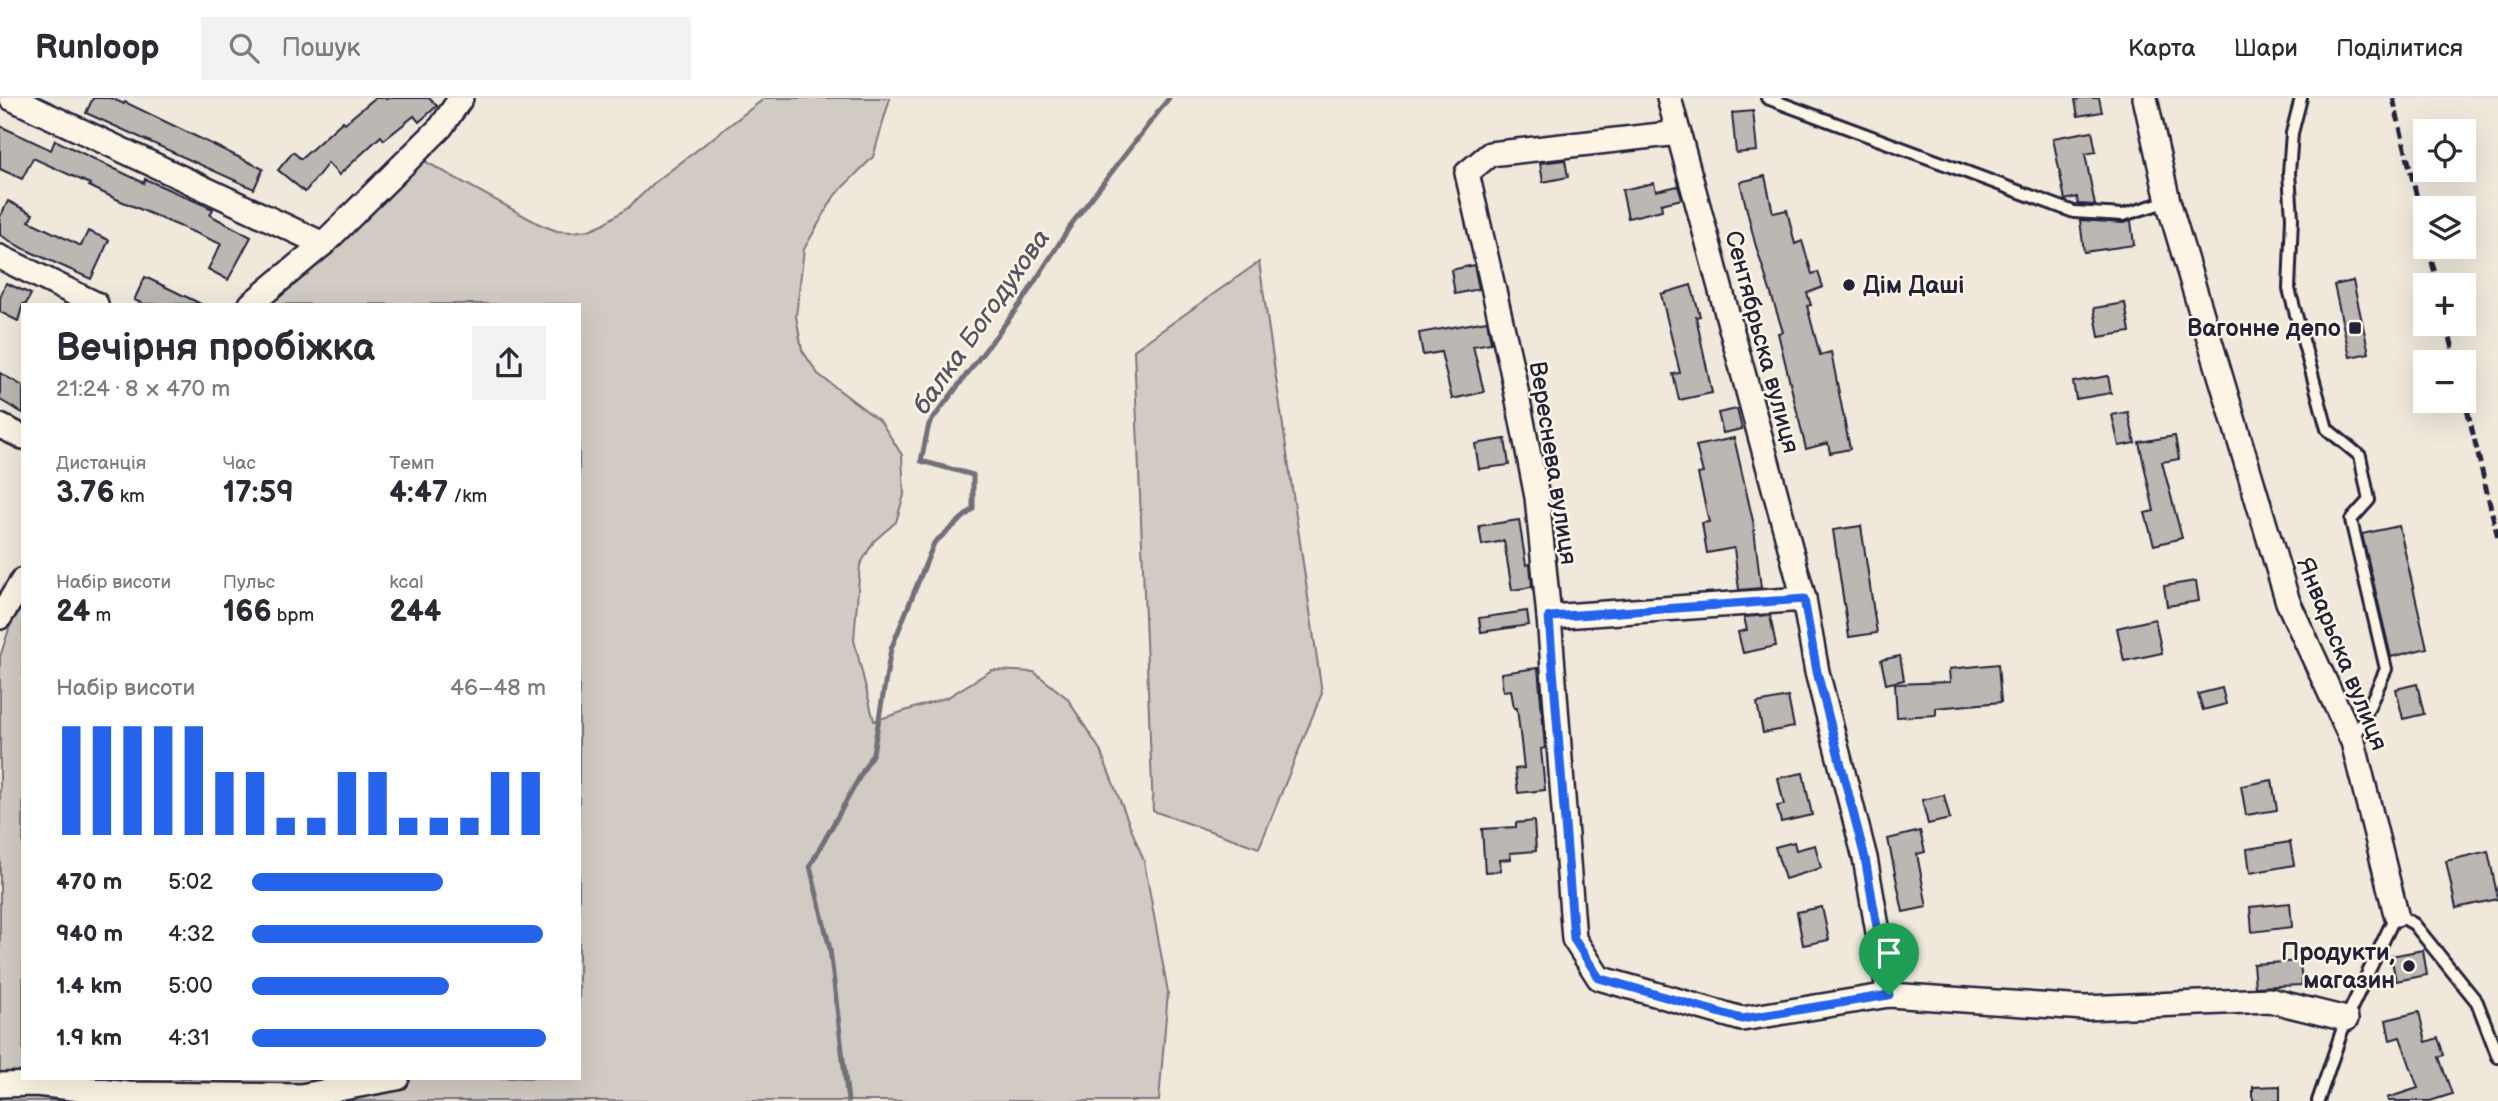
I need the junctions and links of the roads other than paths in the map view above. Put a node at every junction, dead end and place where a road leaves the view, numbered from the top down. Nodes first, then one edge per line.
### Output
1 (10, 98) edge
2 (461, 98) edge
3 (1669, 98) edge
4 (1767, 98) edge
5 (2145, 98) edge
6 (2301, 98) edge
7 (1679, 132) junction
8 (2168, 201) junction
9 (323, 244) junction
10 (0, 257) edge
11 (94, 303) edge
12 (252, 303) edge
13 (0, 426) edge
14 (21, 436) edge
15 (21, 583) edge
16 (1804, 599) junction
17 (1, 613) edge
18 (1549, 617) junction
19 (2353, 742) junction
20 (2396, 914) junction
21 (1889, 995) junction
22 (2346, 1019) junction
23 (2498, 1057) edge
24 (386, 1080) edge
25 (0, 1085) edge
26 (2318, 1101) edge

1 - 9 street
2 - 9 street
3 - 7 street, Сентябрьска вулиця
4 - 8 lane
5 - 8 street, Январьска вулиця
6 - 19 lane
7 - 16 street, Сентябрьска вулиця
7 - 18 street, Вереснева вулиця
8 - 19 street, Январьска вулиця
9 - 12 street
10 - 11 street
13 - 14 street
15 - 17 street
16 - 18 street
16 - 21 street, Сентябрьска вулиця
18 - 21 street, Вереснева вулиця
19 - 20 street, Январьска вулиця
20 - 22 lane
20 - 23 lane
21 - 22 street
22 - 26 lane
24 - 25 street

